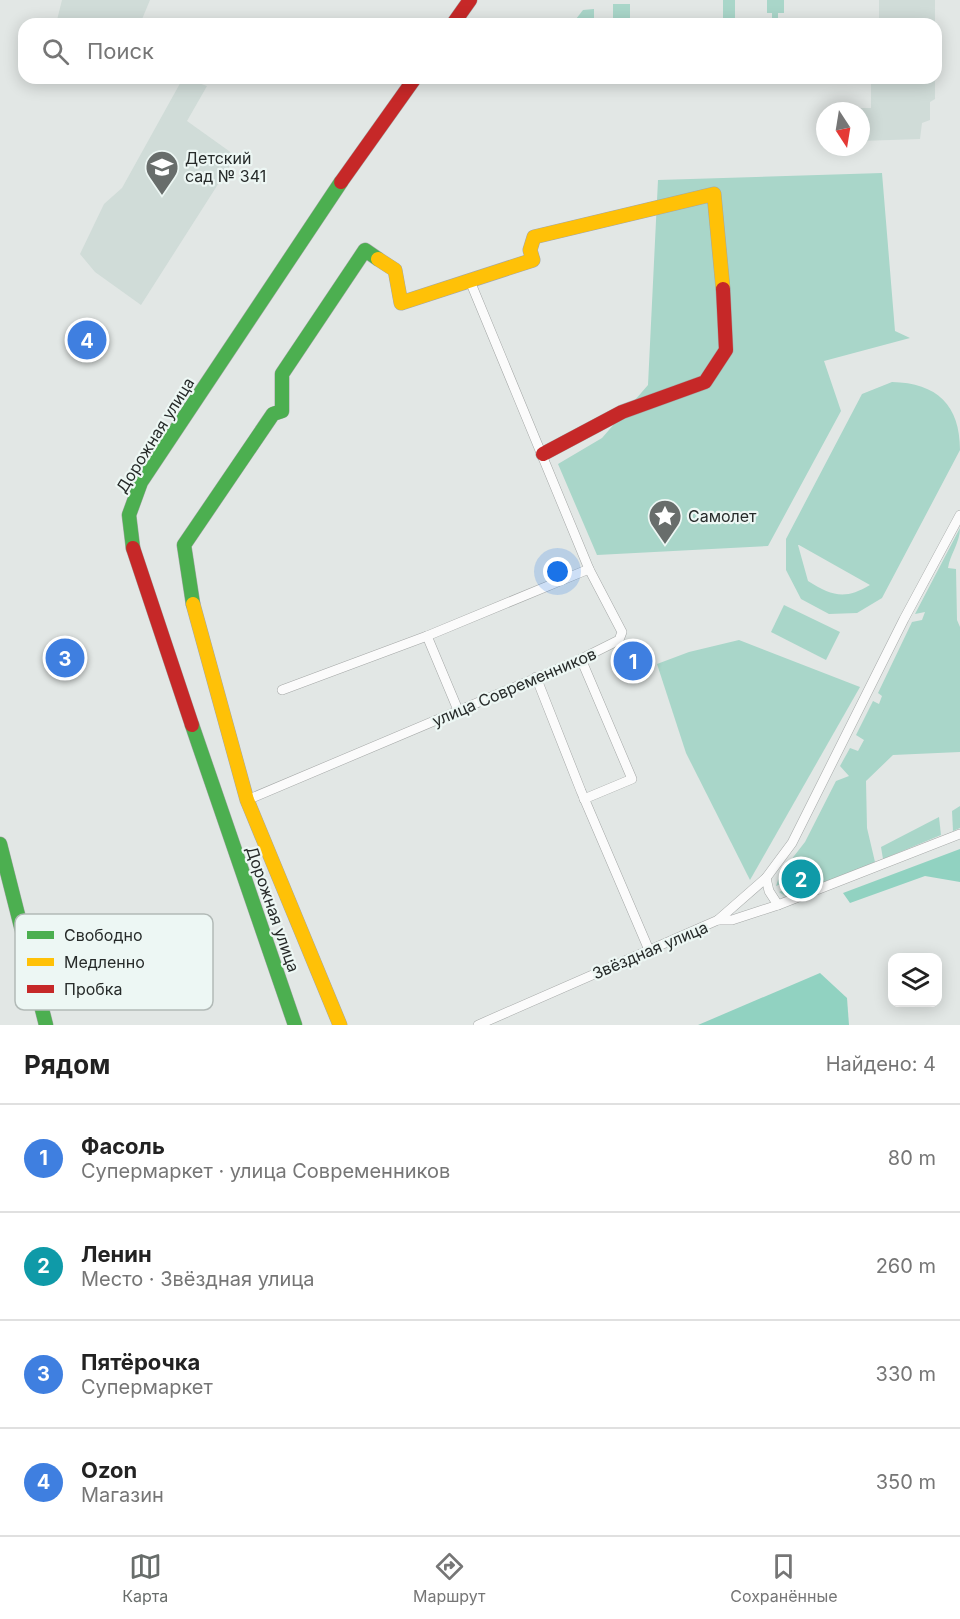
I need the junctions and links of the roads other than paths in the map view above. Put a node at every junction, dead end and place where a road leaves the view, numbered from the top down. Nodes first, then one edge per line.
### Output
1 (470, 0) edge
2 (457, 18) edge
3 (411, 84) edge
4 (470, 281) junction
5 (543, 454) junction
6 (960, 514) edge
7 (589, 569) junction
8 (427, 636) junction
9 (582, 659) junction
10 (536, 677) junction
11 (282, 690) dead end
12 (458, 710) junction
13 (584, 799) junction
14 (247, 800) junction
15 (960, 834) edge
16 (0, 844) edge
17 (766, 878) junction
18 (778, 905) junction
19 (18, 914) edge
20 (718, 920) junction
21 (649, 950) junction
22 (42, 1010) edge
23 (46, 1025) edge
24 (295, 1025) edge
25 (340, 1025) edge
26 (478, 1025) edge

1 - 2 street
3 - 24 street, Дорожная улица
4 - 5 street, улица Современников
4 - 5 street
4 - 14 street
5 - 7 street, улица Современников
6 - 17 street
7 - 8 street
7 - 9 street, улица Современников
8 - 11 street
8 - 12 street
9 - 10 street, улица Современников
9 - 13 street
10 - 12 street, улица Современников
10 - 13 street
12 - 14 street, улица Современников
13 - 21 street
14 - 25 street
15 - 18 street, Звёздная улица
16 - 19 street
17 - 18 street
17 - 20 street
18 - 20 street, Звёздная улица
20 - 21 street, Звёздная улица
21 - 26 street, Звёздная улица
22 - 23 street

